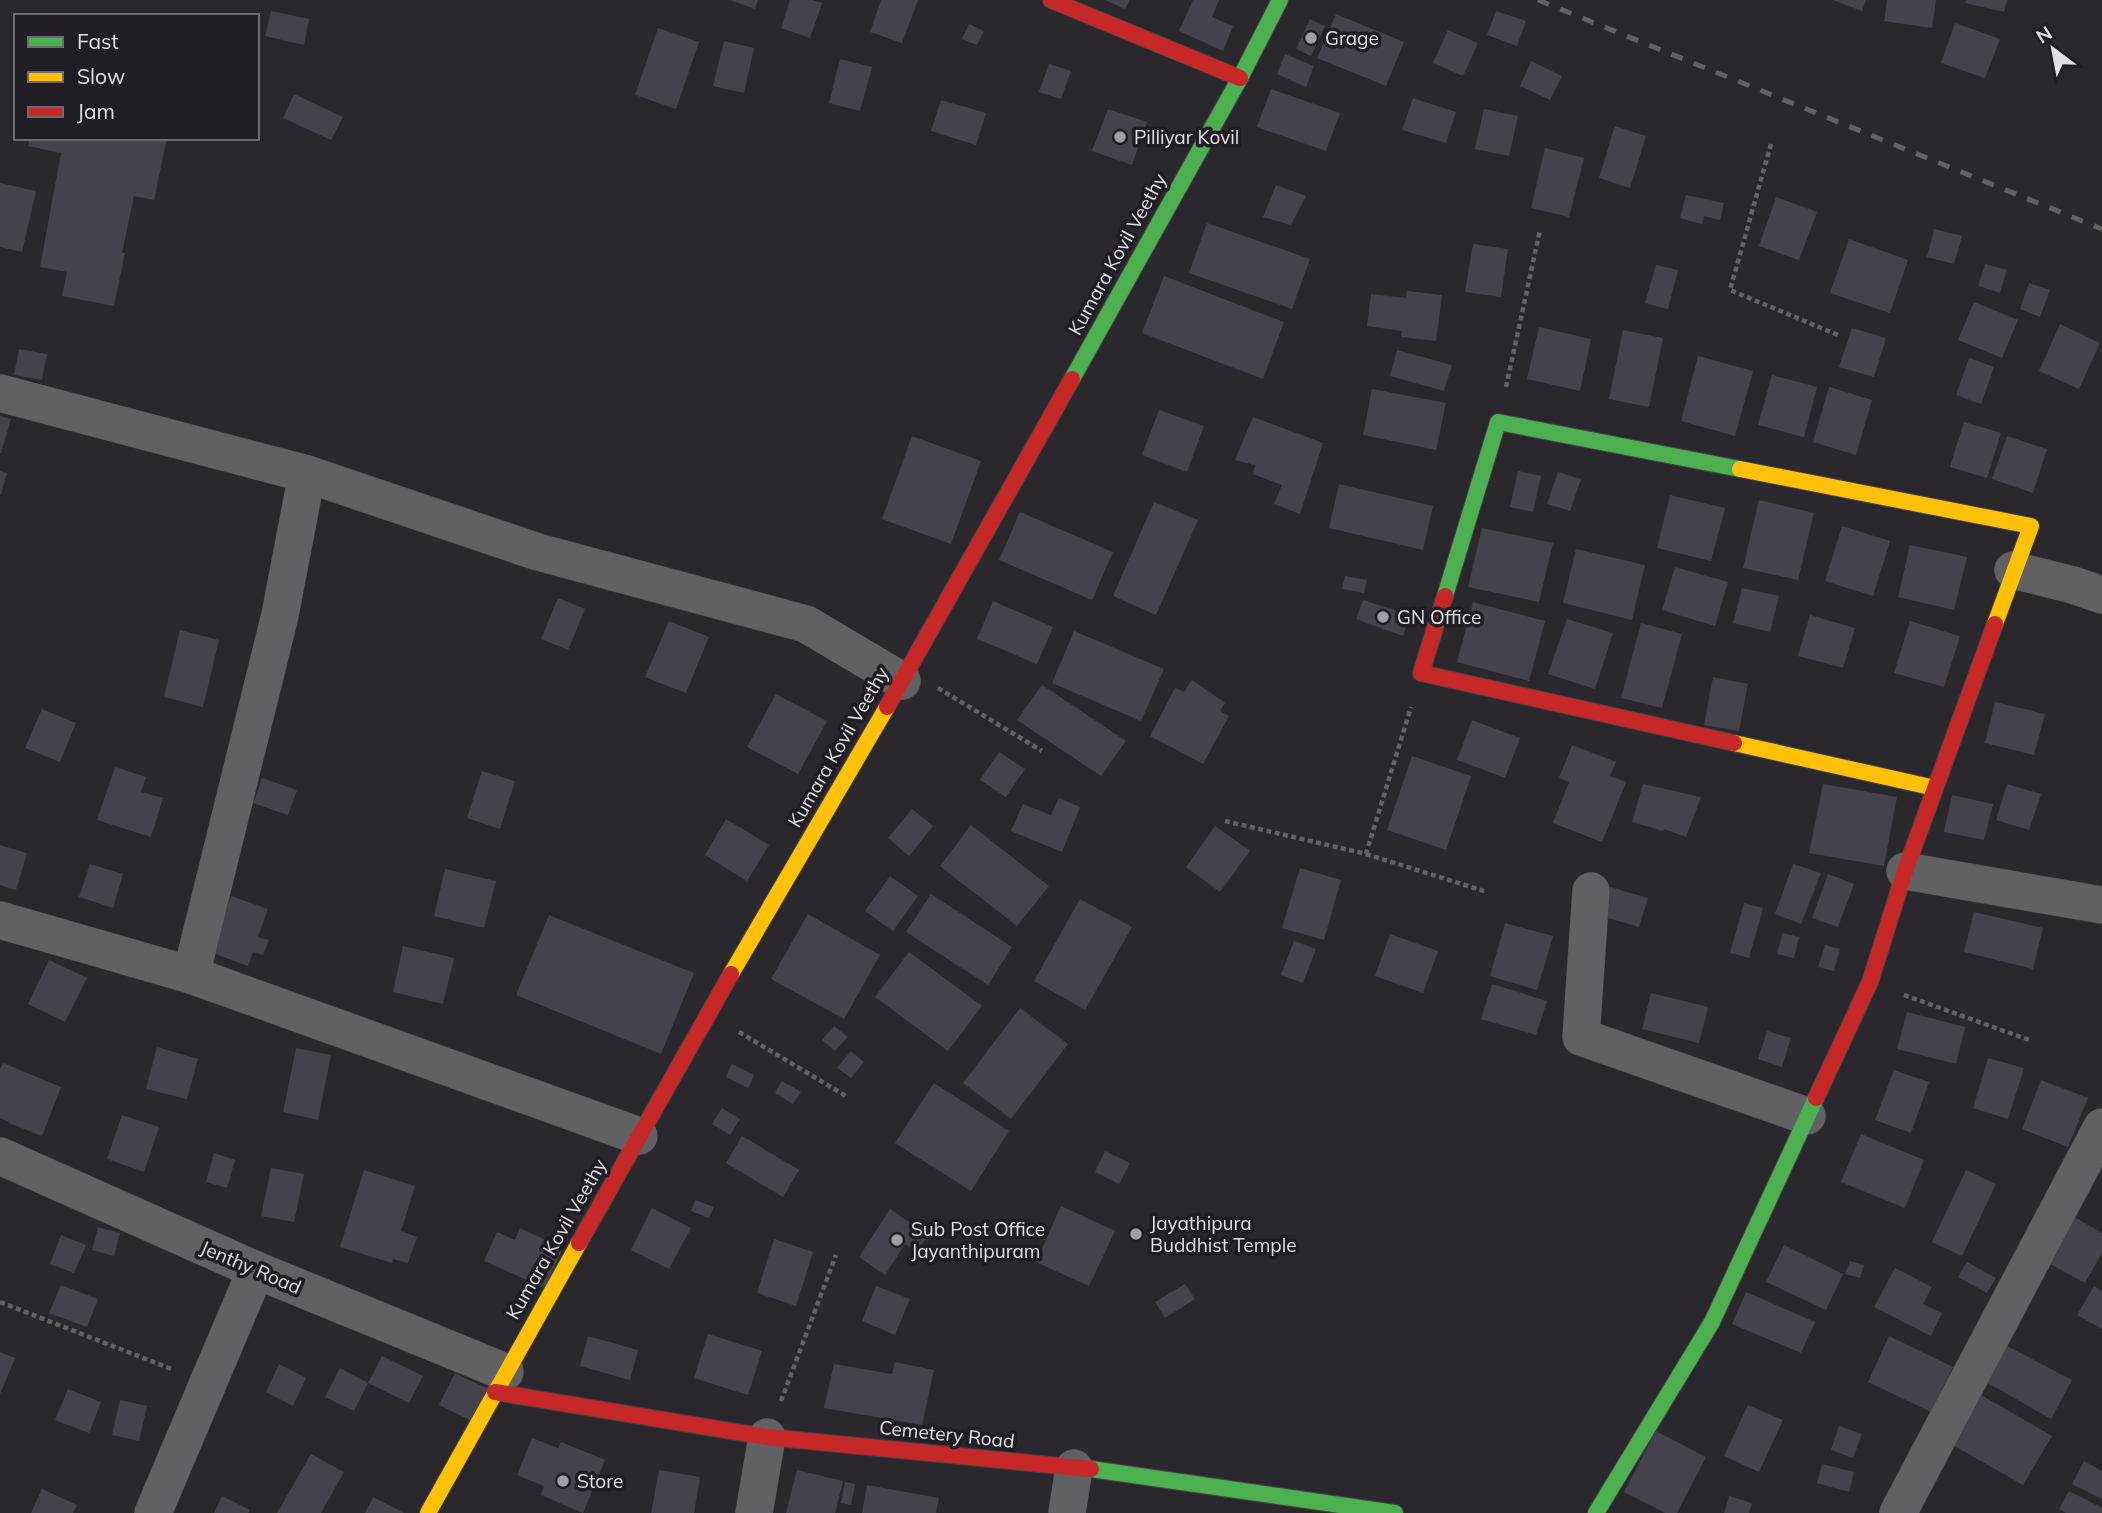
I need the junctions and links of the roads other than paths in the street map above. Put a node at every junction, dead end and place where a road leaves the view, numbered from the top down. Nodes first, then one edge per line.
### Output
1 (1051, 0) edge
2 (1280, 0) edge
3 (1240, 78) junction
4 (0, 393) edge
5 (307, 474) junction
6 (2013, 570) junction
7 (2102, 595) edge
8 (905, 676) junction
9 (1935, 788) junction
10 (1905, 872) junction
11 (1591, 891) dead end
12 (2102, 905) edge
13 (3, 927) edge
14 (191, 975) junction
15 (1807, 1116) junction
16 (2102, 1127) edge
17 (639, 1136) junction
18 (0, 1156) edge
19 (256, 1269) junction
20 (500, 1382) junction
21 (767, 1437) junction
22 (1074, 1468) junction
23 (153, 1513) edge
24 (428, 1513) edge
25 (754, 1513) edge
26 (1067, 1513) edge
27 (1395, 1513) edge
28 (1596, 1513) edge
29 (1898, 1513) edge

1 - 3 street
2 - 3 street, Kumara Kovil Veethy
3 - 8 street, Kumara Kovil Veethy
4 - 5 street
5 - 8 street
5 - 14 street
6 - 7 street
6 - 9 street
6 - 9 street
8 - 17 street, Kumara Kovil Veethy
9 - 10 street
10 - 12 street
10 - 15 street
11 - 15 street
13 - 14 street
14 - 17 street
15 - 28 street
16 - 29 street
17 - 20 street, Kumara Kovil Veethy
18 - 19 street, Jenthy Road
19 - 20 street, Jenthy Road
19 - 23 street
20 - 21 street, Cemetery Road
20 - 24 street, Kumara Kovil Veethy
21 - 22 street, Cemetery Road
21 - 25 street
22 - 26 street
22 - 27 street, Cemetery Road

